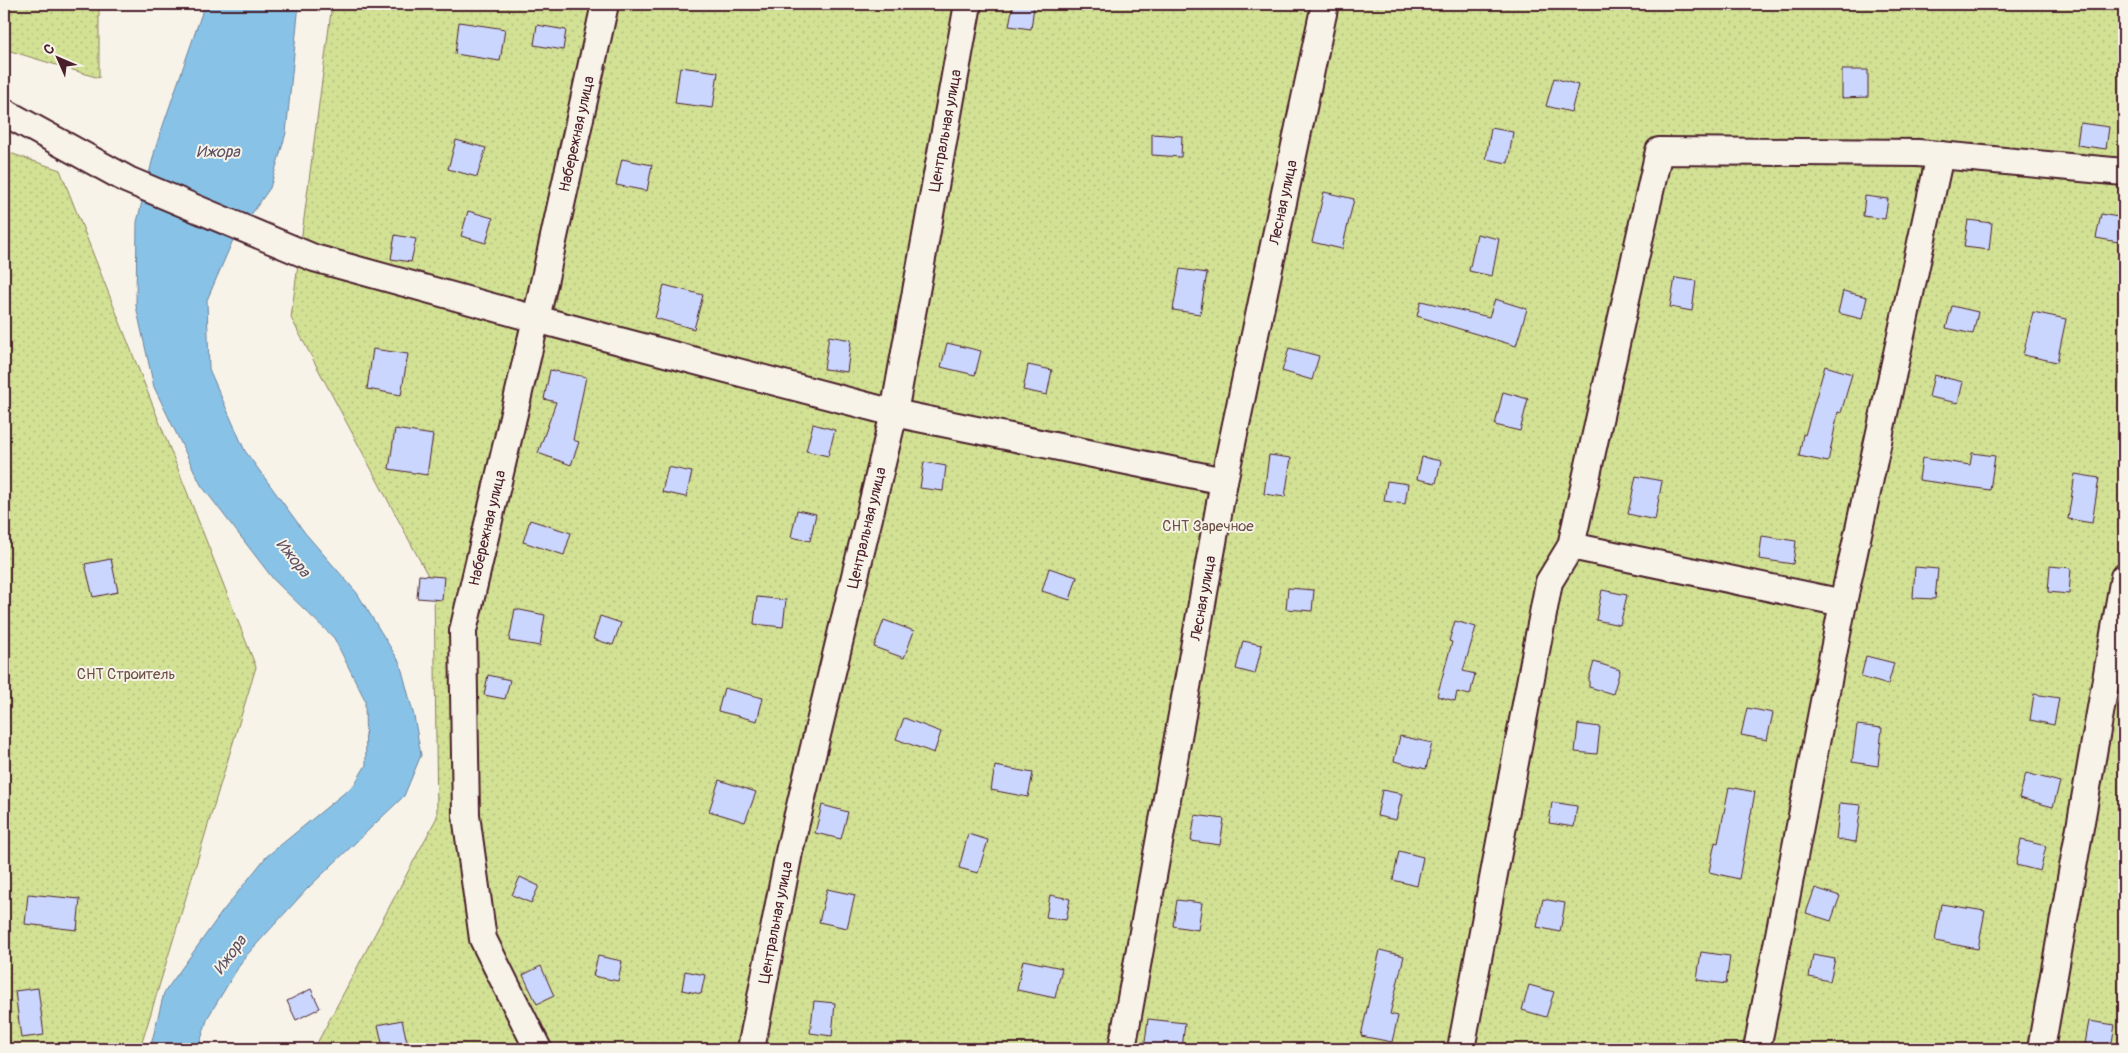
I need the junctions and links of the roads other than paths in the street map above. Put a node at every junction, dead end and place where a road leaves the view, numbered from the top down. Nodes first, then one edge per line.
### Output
1 (605, 4) edge
2 (968, 4) edge
3 (1325, 4) edge
4 (4, 112) edge
5 (1940, 155) junction
6 (2124, 172) edge
7 (536, 319) junction
8 (894, 414) junction
9 (1224, 481) junction
10 (1572, 546) junction
11 (2124, 576) edge
12 (1843, 604) junction
13 (538, 1049) edge
14 (751, 1049) edge
15 (1122, 1049) edge
16 (1461, 1049) edge
17 (1757, 1049) edge
18 (2041, 1049) edge

1 - 7 street, Набережная улица
2 - 8 street, Центральная улица
3 - 9 street, Лесная улица
4 - 7 street
5 - 6 street
5 - 10 street
5 - 12 street
7 - 8 street
7 - 13 street, Набережная улица
8 - 9 street
8 - 14 street, Центральная улица
9 - 15 street, Лесная улица
10 - 12 street
10 - 16 street
11 - 18 street
12 - 17 street

